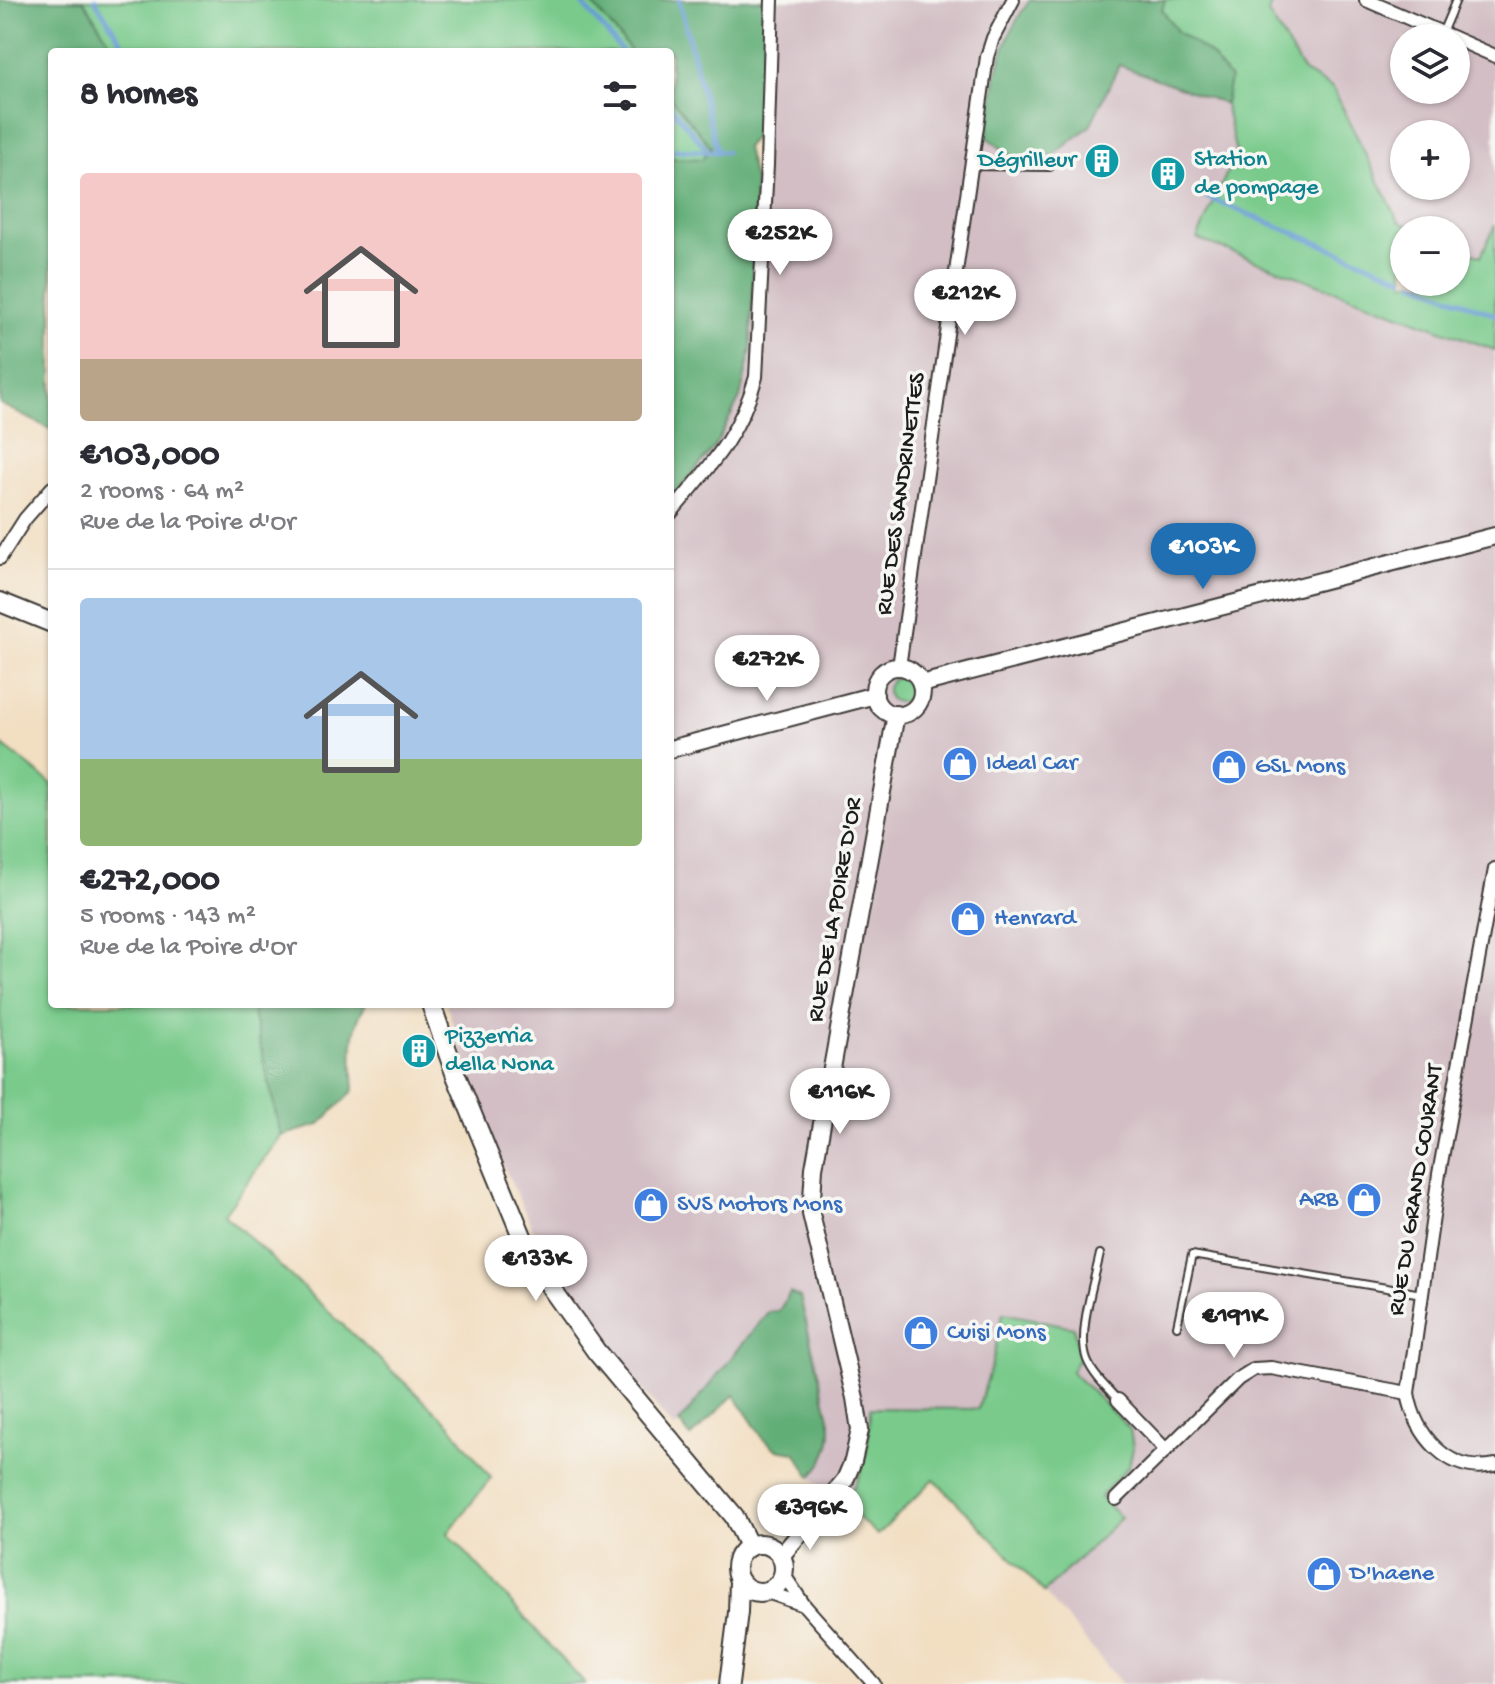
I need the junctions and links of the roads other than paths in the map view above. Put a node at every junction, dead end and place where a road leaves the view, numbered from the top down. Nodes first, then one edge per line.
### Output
1 (772, 0) edge
2 (1013, 0) edge
3 (1366, 0) edge
4 (1456, 0) edge
5 (1421, 24) edge
6 (1453, 24) edge
7 (1470, 45) edge
8 (1495, 56) edge
9 (970, 166) junction
10 (1050, 167) dead end
11 (48, 493) edge
12 (674, 509) edge
13 (1495, 536) edge
14 (0, 558) edge
15 (0, 602) edge
16 (48, 621) edge
17 (899, 667) junction
18 (921, 684) junction
19 (875, 695) junction
20 (896, 714) junction
21 (674, 748) edge
22 (1495, 869) edge
23 (432, 1008) edge
24 (1100, 1254) dead end
25 (1422, 1294) junction
26 (1177, 1326) dead end
27 (1408, 1393) junction
28 (1118, 1400) joint
29 (1166, 1450) junction
30 (1495, 1465) edge
31 (1116, 1499) dead end
32 (749, 1546) junction
33 (779, 1559) junction
34 (753, 1589) junction
35 (804, 1605) junction
36 (729, 1684) edge
37 (874, 1684) edge

1 - 12 street
2 - 9 street, RUE DES SANDRINETTES
3 - 5 street
4 - 6 lane
7 - 8 street
9 - 10 lane
9 - 17 street, RUE DES SANDRINETTES
11 - 14 street
13 - 18 street
15 - 16 main road
17 - 18 street
17 - 19 street
18 - 20 street
19 - 20 street
19 - 21 street
20 - 33 street, RUE DE LA POIRE D'OR
22 - 25 street, RUE DU GRAND COURANT
23 - 32 main road
24 - 28 lane
25 - 26 lane
25 - 27 street, RUE DU GRAND COURANT
27 - 29 street
27 - 30 street, RUE DU GRAND COURANT
28 - 29 street
29 - 31 street
32 - 33 main road
32 - 34 main road
33 - 34 main road
33 - 35 street
34 - 35 street
34 - 36 main road
35 - 37 street

